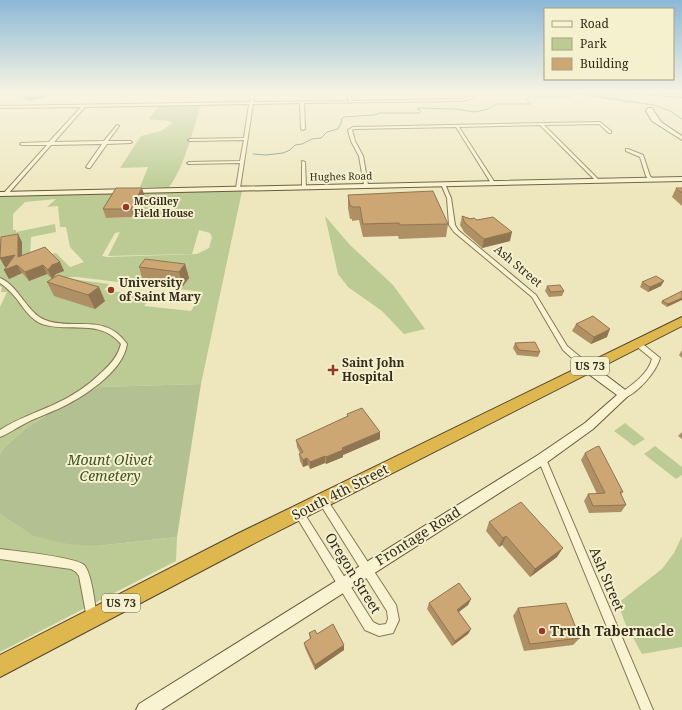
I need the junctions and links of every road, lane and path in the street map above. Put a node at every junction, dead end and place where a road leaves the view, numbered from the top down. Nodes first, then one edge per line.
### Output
1 (66, 125) edge
2 (248, 125) edge
3 (494, 125) edge
4 (543, 125) edge
5 (602, 125) edge
6 (663, 125) edge
7 (117, 126) dead end
8 (457, 126) junction
9 (610, 132) dead end
10 (682, 138) edge
11 (246, 139) junction
12 (190, 140) dead end
13 (105, 142) junction
14 (130, 142) dead end
15 (50, 143) junction
16 (22, 144) dead end
17 (627, 150) dead end
18 (242, 162) junction
19 (303, 162) dead end
20 (189, 163) dead end
21 (88, 167) dead end
22 (682, 179) edge
23 (652, 180) junction
24 (597, 181) junction
25 (493, 183) junction
26 (443, 184) junction
27 (366, 185) junction
28 (304, 187) junction
29 (238, 188) junction
30 (2, 194) edge
31 (0, 280) edge
32 (682, 321) edge
33 (637, 343) junction
34 (587, 367) junction
35 (624, 395) junction
36 (0, 434) edge
37 (542, 458) junction
38 (323, 501) junction
39 (299, 513) junction
40 (0, 554) edge
41 (366, 569) junction
42 (343, 584) junction
43 (92, 618) junction
44 (0, 666) edge
45 (145, 710) edge
46 (647, 710) edge

1 - 15 street
2 - 11 street
3 - 8 street
4 - 24 street
5 - 9 street
6 - 10 street
7 - 13 street
8 - 25 street
8 - 27 street
11 - 12 street
11 - 18 street
13 - 14 street
13 - 15 street
13 - 21 street
15 - 16 street
15 - 30 street
17 - 23 street
18 - 20 street
18 - 29 street
19 - 28 street
22 - 23 street, Hughes Road
23 - 24 street, Hughes Road
24 - 25 street, Hughes Road
25 - 26 street, Hughes Road
26 - 27 street, Hughes Road
26 - 34 street, Ash Street
27 - 28 street, Hughes Road
28 - 29 street, Hughes Road
29 - 30 street, Hughes Road
31 - 36 street
32 - 33 highway, South 4th Street / US 73
33 - 34 highway, South 4th Street / US 73
33 - 35 street, Frontage Road
34 - 35 street, Ash Street
34 - 38 highway, South 4th Street / US 73
35 - 37 street, Frontage Road
37 - 41 street, Frontage Road
37 - 46 street, Ash Street
38 - 39 highway, South 4th Street / US 73
38 - 41 street, Oregon Street
39 - 42 street, Oregon Street
39 - 43 highway, South 4th Street / US 73
40 - 43 street
41 - 42 street, Frontage Road
41 - 42 street, Oregon Street
42 - 45 street, Frontage Road
43 - 44 highway, South 4th Street / US 73

